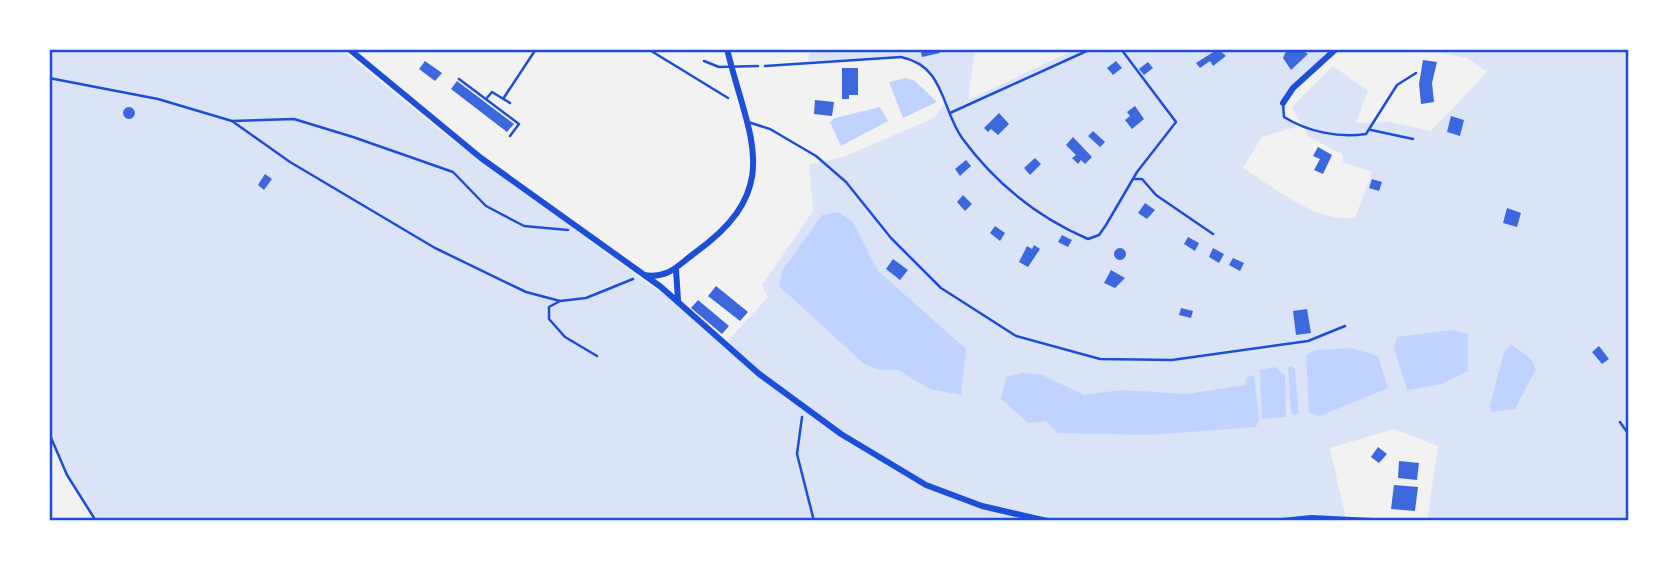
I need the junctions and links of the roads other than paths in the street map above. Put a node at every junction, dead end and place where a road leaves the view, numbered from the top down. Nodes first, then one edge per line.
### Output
1 (349, 49) edge
2 (727, 49) edge
3 (1336, 49) edge
4 (704, 61) dead end
5 (731, 66) junction
6 (758, 66) road end
7 (1416, 73) dead end
8 (1283, 103) joint
9 (748, 122) junction
10 (1371, 130) junction
11 (1413, 139) dead end
12 (676, 270) junction
13 (642, 274) junction
14 (679, 302) junction
15 (1345, 326) dead end
16 (1047, 521) edge
17 (1282, 521) edge
18 (1373, 521) edge

1 - 13 street
2 - 5 street
3 - 8 street
4 - 5 lane
5 - 6 lane
5 - 9 street
7 - 10 lane
8 - 10 lane
9 - 12 street
9 - 15 lane
10 - 11 lane
12 - 13 street
12 - 14 street
13 - 14 street
14 - 16 street
17 - 18 street

